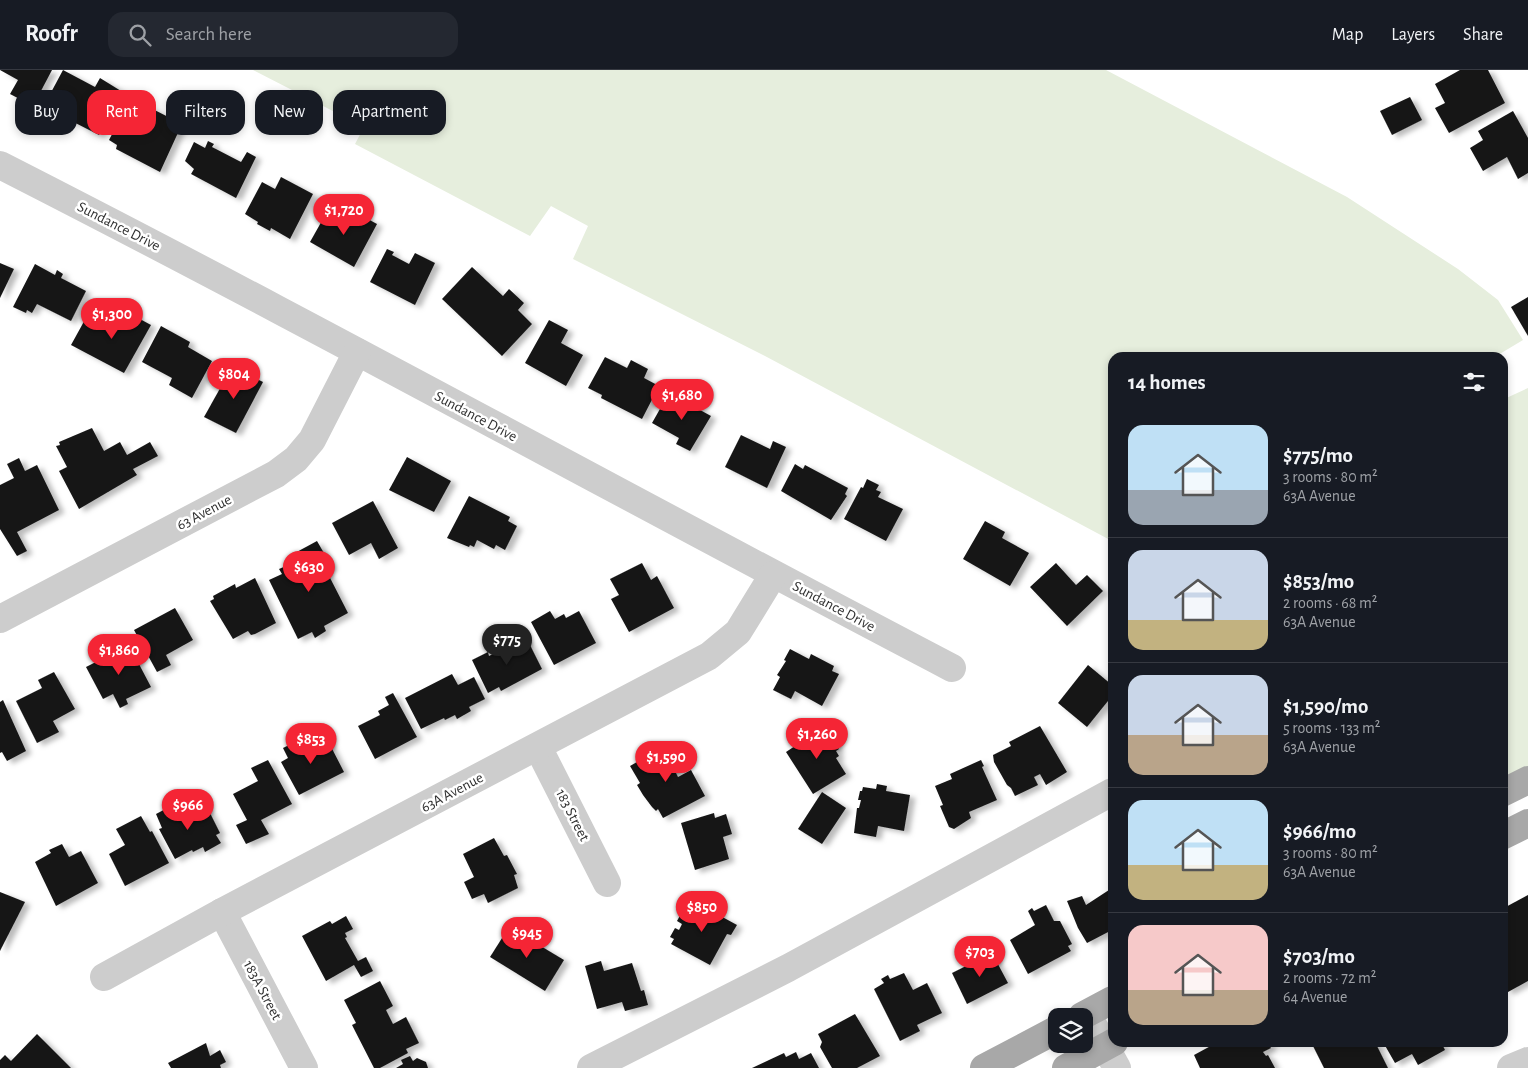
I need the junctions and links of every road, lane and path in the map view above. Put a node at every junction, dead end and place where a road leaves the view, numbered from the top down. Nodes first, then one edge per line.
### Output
1 (0, 165) edge
2 (357, 352) junction
3 (773, 575) junction
4 (0, 619) edge
5 (952, 668) dead end
6 (538, 747) junction
7 (1528, 780) edge
8 (1508, 791) edge
9 (1108, 794) edge
10 (1528, 823) edge
11 (1508, 833) edge
12 (608, 883) dead end
13 (222, 912) junction
14 (104, 977) dead end
15 (1108, 1002) edge
16 (1093, 1010) edge
17 (1093, 1027) edge
18 (1048, 1034) edge
19 (1112, 1053) edge
20 (1528, 1061) edge
21 (304, 1068) edge
22 (591, 1068) edge
23 (984, 1068) edge
24 (1066, 1068) edge
25 (1511, 1068) edge

1 - 2 street, Sundance Drive
2 - 3 street, Sundance Drive
2 - 4 street, 63 Avenue
3 - 5 street, Sundance Drive
3 - 6 street, 63A Avenue
6 - 12 street, 183 Street
6 - 13 street, 63A Avenue
7 - 8 main road
9 - 22 street
10 - 11 main road
13 - 14 street, 63A Avenue
13 - 21 street, 183A Street
15 - 16 main road
17 - 19 street
18 - 23 main road
19 - 24 main road
20 - 25 street

